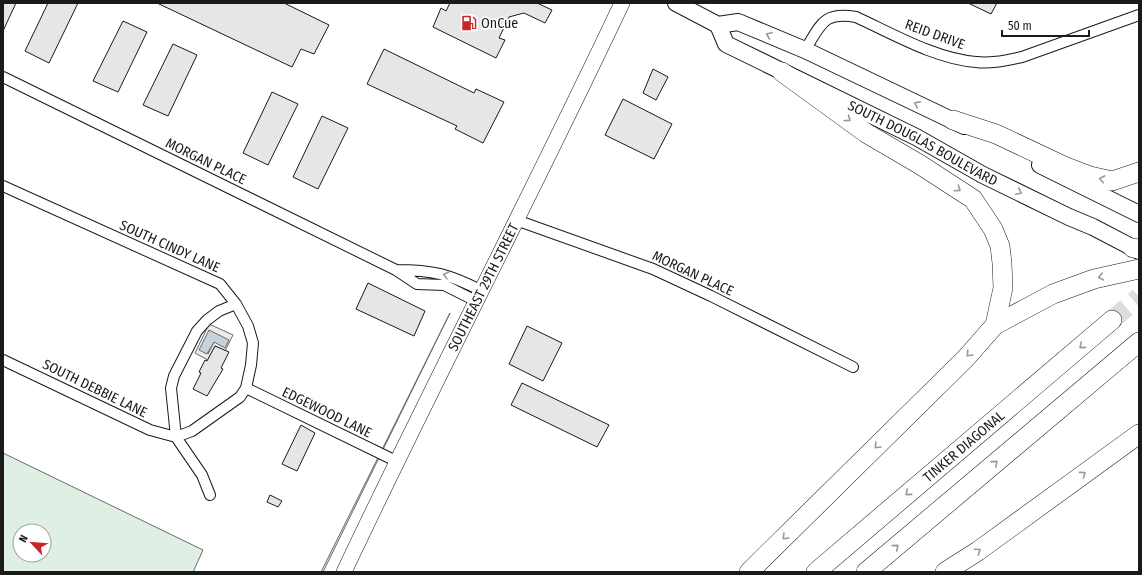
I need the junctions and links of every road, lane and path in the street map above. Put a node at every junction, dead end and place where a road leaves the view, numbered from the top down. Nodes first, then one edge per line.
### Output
1 (622, 3) edge
2 (676, 3) edge
3 (1139, 15) edge
4 (718, 25) junction
5 (805, 50) junction
6 (782, 72) junction
7 (3, 77) edge
8 (953, 120) junction
9 (1139, 172) edge
10 (3, 186) edge
11 (1139, 214) edge
12 (516, 220) junction
13 (1137, 249) edge
14 (1139, 269) edge
15 (479, 296) junction
16 (236, 304) junction
17 (1112, 320) tunnel mouth
18 (996, 325) junction
19 (1139, 342) edge
20 (3, 360) edge
21 (853, 367) dead end
22 (246, 388) junction
23 (1139, 434) edge
24 (176, 437) junction
25 (396, 462) junction
26 (210, 494) dead end
27 (344, 572) edge
28 (750, 572) edge
29 (816, 572) edge
30 (866, 572) edge
31 (945, 572) edge

1 - 12 main road, SOUTHEAST 29TH STREET
2 - 4 main road
3 - 5 street, REID DRIVE
5 -> 4 main road
4 - 6 main road, SOUTH DOUGLAS BOULEVARD
8 -> 5 main road
6 -> 13 main road, SOUTH DOUGLAS BOULEVARD
6 -> 18 highway
7 - 15 street, MORGAN PLACE
9 -> 8 highway
8 - 11 main road
10 - 16 street, SOUTH CINDY LANE
12 - 15 main road, SOUTHEAST 29TH STREET
12 - 21 street, MORGAN PLACE
14 -> 18 highway
15 - 25 main road, SOUTHEAST 29TH STREET
16 - 22 street, SOUTH CINDY LANE
16 - 24 street
17 -> 29 highway, TINKER DIAGONAL
18 -> 28 highway
30 -> 19 highway
20 - 24 street, SOUTH DEBBIE LANE
22 - 24 street
22 - 25 street, EDGEWOOD LANE
31 -> 23 highway
24 - 26 street
25 - 27 main road, SOUTHEAST 29TH STREET

